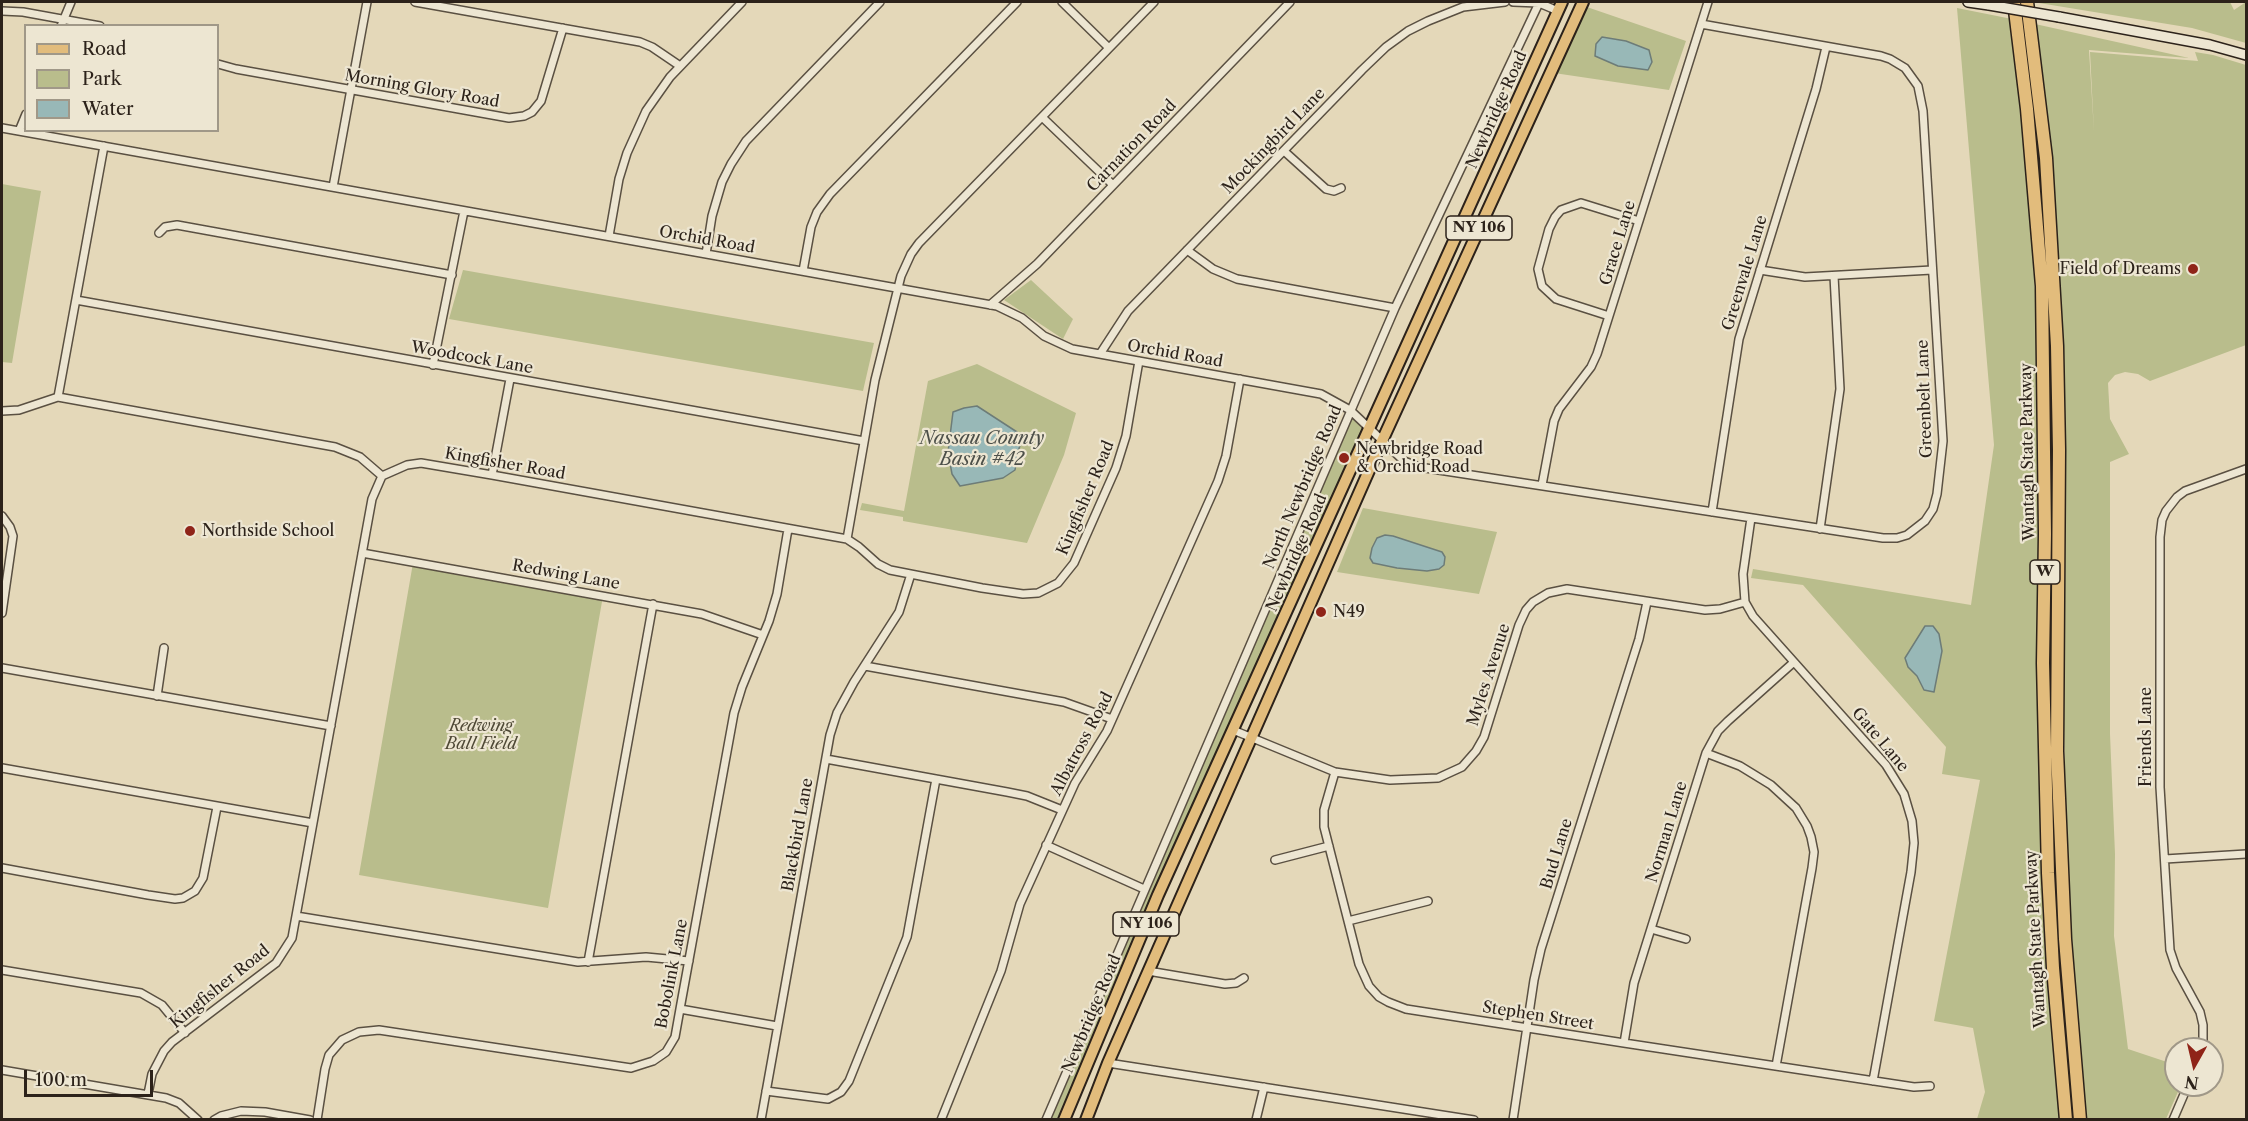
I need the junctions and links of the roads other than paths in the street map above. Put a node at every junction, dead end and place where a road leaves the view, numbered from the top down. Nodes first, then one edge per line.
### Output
1 (71, 2) edge
2 (367, 2) edge
3 (415, 2) edge
4 (742, 2) edge
5 (880, 2) edge
6 (1017, 2) edge
7 (1062, 2) edge
8 (1154, 2) edge
9 (1290, 2) edge
10 (1505, 2) edge
11 (1513, 2) edge
12 (1583, 2) edge
13 (1708, 2) edge
14 (1968, 2) edge
15 (2014, 2) edge
16 (2027, 2) edge
17 (1539, 3) edge
18 (457, 5) edge
19 (1560, 6) edge
20 (2, 11) edge
21 (62, 22) edge
22 (81, 24) edge
23 (1701, 24) junction
24 (563, 28) junction
25 (1826, 46) junction
26 (1109, 48) junction
27 (2247, 55) edge
28 (219, 64) edge
29 (680, 66) junction
30 (351, 90) junction
31 (1042, 117) junction
32 (24, 119) edge
33 (2, 128) edge
34 (19, 131) junction
35 (24, 132) edge
36 (25, 132) edge
37 (104, 146) junction
38 (1284, 151) junction
39 (1484, 175) junction
40 (1500, 182) junction
41 (1113, 185) junction
42 (333, 187) junction
43 (1341, 188) dead end
44 (464, 211) junction
45 (1639, 221) junction
46 (159, 232) dead end
47 (609, 236) junction
48 (1187, 250) junction
49 (706, 254) junction
50 (1760, 270) junction
51 (1932, 270) junction
52 (803, 271) junction
53 (452, 275) junction
54 (1834, 276) junction
55 (898, 288) junction
56 (76, 300) junction
57 (990, 305) junction
58 (1395, 308) junction
59 (1609, 316) junction
60 (1100, 354) junction
61 (1139, 361) junction
62 (433, 365) junction
63 (510, 378) junction
64 (1239, 379) junction
65 (58, 398) junction
66 (1350, 410) junction
67 (2, 411) edge
68 (1369, 430) junction
69 (864, 441) junction
70 (1382, 441) junction
71 (2247, 468) edge
72 (382, 476) junction
73 (492, 476) junction
74 (1542, 486) junction
75 (1712, 512) junction
76 (2, 516) edge
77 (1751, 518) junction
78 (788, 529) junction
79 (1820, 529) junction
80 (847, 539) junction
81 (362, 553) junction
82 (911, 574) junction
83 (1647, 602) junction
84 (1745, 602) junction
85 (653, 604) junction
86 (2, 613) edge
87 (763, 634) junction
88 (164, 648) dead end
89 (1794, 662) junction
90 (865, 666) junction
91 (2, 668) edge
92 (157, 696) junction
93 (1112, 719) junction
94 (331, 726) junction
95 (1233, 730) junction
96 (1251, 738) junction
97 (1706, 753) junction
98 (826, 759) junction
99 (2, 768) edge
100 (1335, 772) junction
101 (936, 779) junction
102 (217, 807) junction
103 (1062, 810) junction
104 (313, 823) junction
105 (1046, 845) junction
106 (1329, 846) junction
107 (2247, 854) edge
108 (2165, 859) junction
109 (1275, 861) dead end
110 (2, 868) edge
111 (1144, 889) junction
112 (1428, 901) dead end
113 (296, 916) junction
114 (1348, 921) junction
115 (1651, 929) junction
116 (1686, 939) dead end
117 (689, 961) junction
118 (588, 962) junction
119 (2, 970) edge
120 (1148, 971) junction
121 (1244, 978) dead end
122 (680, 1009) junction
123 (777, 1026) junction
124 (1527, 1028) junction
125 (185, 1033) junction
126 (2202, 1037) edge
127 (1624, 1043) junction
128 (1108, 1063) junction
129 (1776, 1066) junction
130 (2, 1070) edge
131 (1873, 1081) junction
132 (1930, 1086) dead end
133 (1264, 1087) junction
134 (766, 1091) junction
135 (148, 1094) junction
136 (2183, 1097) edge
137 (198, 1119) edge
138 (214, 1119) edge
139 (310, 1119) edge
140 (317, 1119) edge
141 (761, 1119) edge
142 (941, 1119) edge
143 (1046, 1119) edge
144 (1064, 1119) edge
145 (1086, 1119) edge
146 (1256, 1119) edge
147 (1474, 1119) edge
148 (1512, 1119) edge
149 (2066, 1119) edge
150 (2080, 1119) edge
151 (2173, 1119) edge

1 - 21 street
2 - 30 street
3 - 18 street
4 - 29 street
5 - 49 street
6 - 52 street
7 - 26 street
8 - 26 street
9 - 41 street, Carnation Road
10 - 38 street, Mockingbird Lane
11 - 17 street
12 - 40 main road, Newbridge Road / NY 106
13 - 23 street, Grace Lane
14 - 27 main road, bridge
15 - 149 highway, Wantagh State Parkway / W
16 - 150 highway, Wantagh State Parkway / W
17 - 19 street
17 - 58 street, North Newbridge Road
18 - 24 street
19 - 39 main road, Newbridge Road / NY 106
20 - 21 street
21 - 22 street
23 - 25 street, Greenbelt Lane
23 - 45 street, Grace Lane
24 - 29 street
24 - 30 street, Morning Glory Road
25 - 50 street, Greenvale Lane
25 - 51 street, Greenbelt Lane
26 - 31 street
28 - 30 street, Morning Glory Road
29 - 47 street
30 - 42 street
31 - 41 street
31 - 55 street
32 - 34 street
33 - 34 street, Orchid Road
34 - 35 street, Orchid Road
36 - 37 street, Orchid Road
37 - 42 street, Orchid Road
37 - 56 street
38 - 43 street
38 - 48 street, Mockingbird Lane
39 - 40 main road
39 - 68 main road, Newbridge Road / NY 106
40 - 70 main road, Newbridge Road / NY 106
41 - 57 street, Carnation Road
42 - 44 street, Orchid Road
44 - 47 street, Orchid Road
44 - 53 street
45 - 59 street, Grace Lane
45 - 59 street
46 - 53 street
47 - 49 street, Orchid Road
48 - 58 street
48 - 60 street, Mockingbird Lane
49 - 52 street, Orchid Road
50 - 54 street
50 - 75 street, Greenvale Lane
51 - 54 street
51 - 79 street, Greenbelt Lane
52 - 55 street, Orchid Road
53 - 62 street
54 - 79 street
55 - 57 street, Orchid Road
55 - 69 street
56 - 62 street, Woodcock Lane
56 - 65 street
57 - 60 street, Orchid Road
58 - 66 street, North Newbridge Road
59 - 74 street, Grace Lane
60 - 61 street, Orchid Road
61 - 64 street, Orchid Road
61 - 82 street, Kingfisher Road
62 - 63 street, Woodcock Lane
63 - 69 street, Woodcock Lane
63 - 73 street
64 - 66 street, Orchid Road
64 - 93 street, Albatross Road
65 - 67 street
65 - 72 street
66 - 68 street, Orchid Road
66 - 111 street, North Newbridge Road
68 - 70 street, Orchid Road
68 - 95 main road, Newbridge Road / NY 106
69 - 80 street
70 - 74 street, Greenbelt Lane
70 - 96 main road, Newbridge Road / NY 106
71 - 108 street, Friends Lane
72 - 73 street, Kingfisher Road
72 - 81 street, Kingfisher Road
73 - 78 street, Kingfisher Road
74 - 75 street, Greenbelt Lane
75 - 77 street, Greenbelt Lane
76 - 86 street
77 - 79 street, Greenbelt Lane
77 - 84 street
78 - 80 street, Kingfisher Road
78 - 87 street, Bobolink Lane
80 - 82 street, Kingfisher Road
81 - 85 street, Redwing Lane
81 - 94 street, Kingfisher Road
82 - 90 street, Blackbird Lane
83 - 84 street, Myles Avenue
83 - 100 street, Myles Avenue
83 - 124 street, Bud Lane
84 - 89 street, Gate Lane
85 - 87 street, Redwing Lane
85 - 118 street
87 - 117 street, Bobolink Lane
88 - 92 street
89 - 97 street, Norman Lane
89 - 131 street, Gate Lane
90 - 93 street
90 - 98 street, Blackbird Lane
91 - 92 street
92 - 94 street
93 - 103 street, Albatross Road
94 - 104 street, Kingfisher Road
95 - 96 street, Myles Avenue
95 - 144 main road, Newbridge Road / NY 106
96 - 100 street, Myles Avenue
96 - 120 main road, Newbridge Road / NY 106
97 - 115 street, Norman Lane
97 - 129 street
98 - 101 street
98 - 123 street, Blackbird Lane
99 - 102 street
100 - 106 street, Stephen Street
101 - 103 street
101 - 134 street
102 - 104 street
102 - 110 street
103 - 105 street, Albatross Road
104 - 113 street, Kingfisher Road
105 - 111 street
105 - 142 street, Albatross Road
106 - 109 street
106 - 114 street, Stephen Street
107 - 108 street
108 - 126 street, Friends Lane
111 - 143 street, North Newbridge Road
112 - 114 street
113 - 118 street
113 - 125 street, Kingfisher Road
114 - 124 street, Stephen Street
115 - 116 street
115 - 127 street, Norman Lane
117 - 118 street
117 - 122 street, Bobolink Lane
119 - 125 street
120 - 121 street
120 - 128 main road, Newbridge Road / NY 106
122 - 123 street
122 - 140 street, Bobolink Lane
123 - 134 street, Blackbird Lane
124 - 127 street, Stephen Street
124 - 148 street, Bud Lane
125 - 135 street, Kingfisher Road
127 - 129 street, Stephen Street
128 - 133 street
128 - 145 main road, Newbridge Road / NY 106
129 - 131 street, Stephen Street
130 - 135 street
131 - 132 street, Stephen Street
133 - 146 street
133 - 147 street
134 - 141 street, Blackbird Lane
135 - 137 street
136 - 151 street
138 - 139 street

